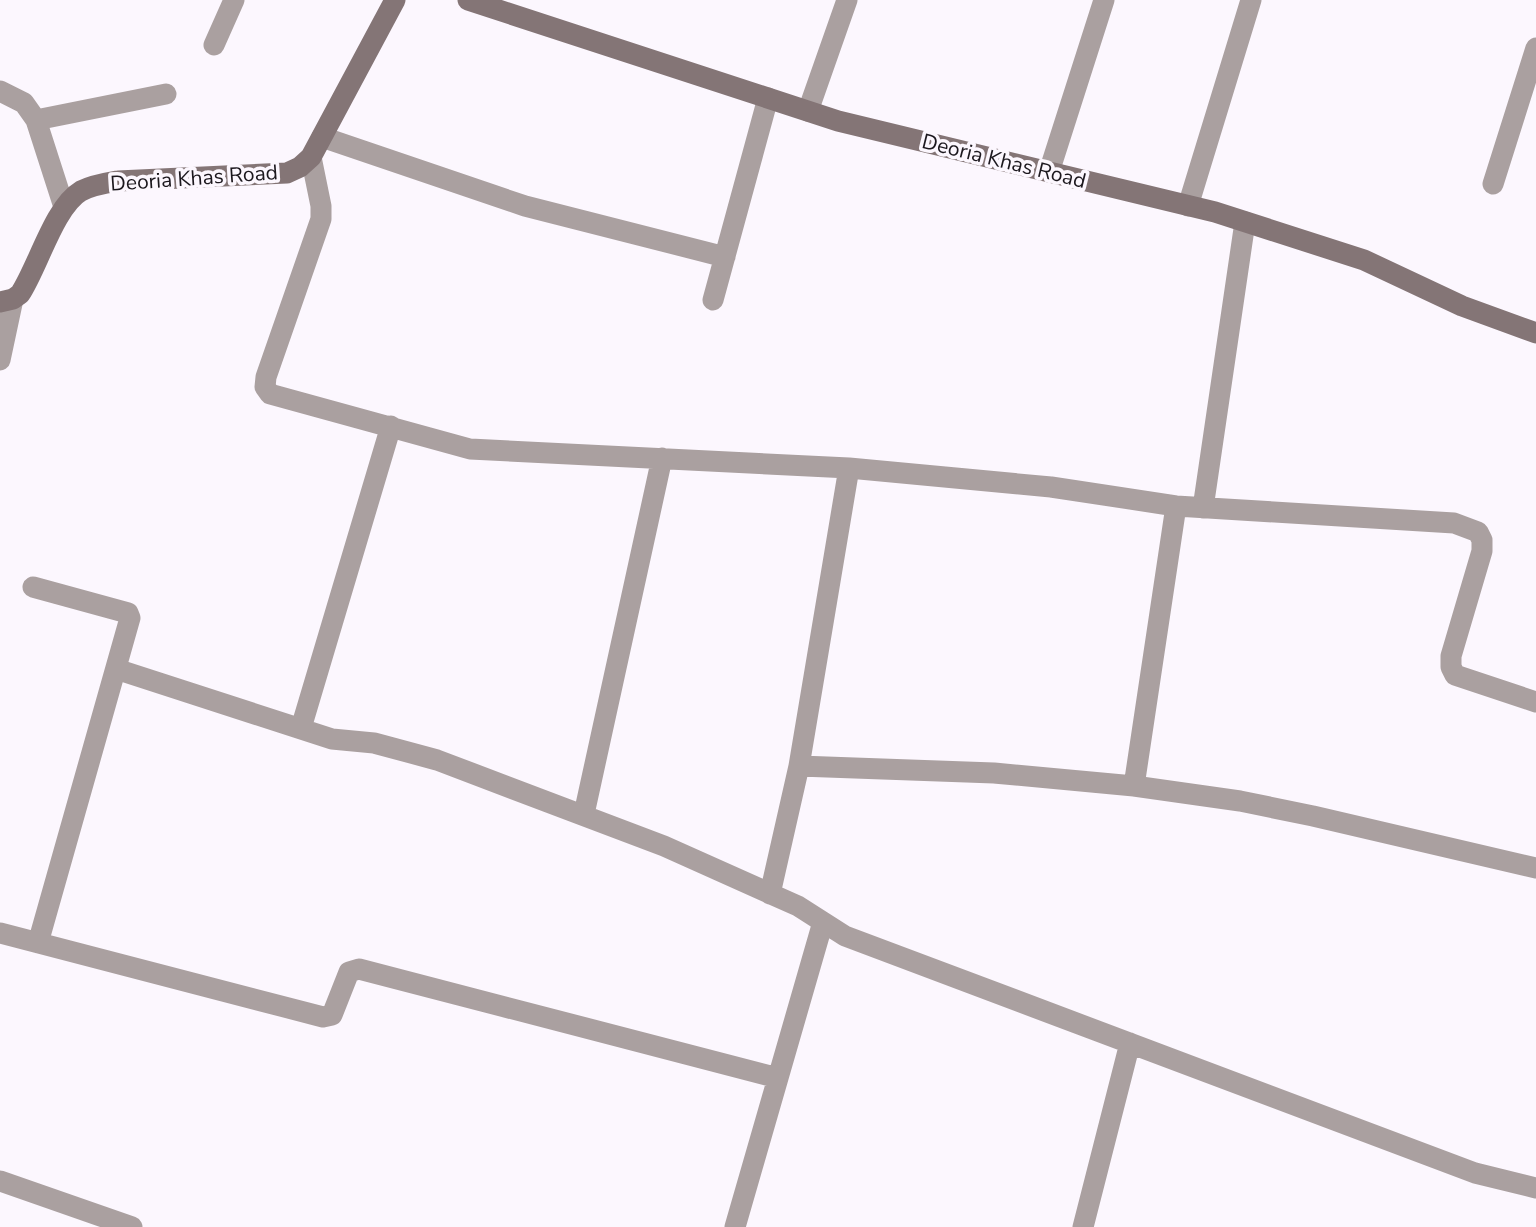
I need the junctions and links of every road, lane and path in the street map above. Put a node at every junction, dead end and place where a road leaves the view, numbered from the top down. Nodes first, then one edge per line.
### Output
1 (234, 0) edge
2 (395, 0) edge
3 (468, 0) edge
4 (847, 0) edge
5 (1104, 0) edge
6 (1251, 0) edge
7 (214, 45) dead end
8 (1536, 48) edge
9 (0, 91) edge
10 (166, 94) dead end
11 (768, 98) junction
12 (808, 111) junction
13 (36, 120) junction
14 (322, 137) junction
15 (311, 157) junction
16 (1049, 172) junction
17 (1493, 184) dead end
18 (1188, 206) junction
19 (64, 207) junction
20 (1244, 222) junction
21 (725, 257) junction
22 (713, 300) dead end
23 (6, 301) edge
24 (1536, 333) edge
25 (0, 360) edge
26 (391, 426) junction
27 (663, 458) junction
28 (849, 468) junction
29 (1176, 506) junction
30 (1203, 508) junction
31 (33, 587) dead end
32 (116, 670) junction
33 (1536, 702) edge
34 (301, 729) junction
35 (799, 765) junction
36 (1134, 786) junction
37 (584, 814) junction
38 (1536, 868) edge
39 (770, 894) junction
40 (823, 922) junction
41 (0, 933) edge
42 (38, 943) junction
43 (1130, 1043) junction
44 (778, 1078) junction
45 (0, 1181) edge
46 (1536, 1188) edge
47 (132, 1227) edge
48 (735, 1227) edge
49 (1083, 1227) edge

1 - 7 street
2 - 14 street
3 - 11 street, Deoria Khas Road
4 - 12 street
5 - 16 street
6 - 18 street
8 - 17 street
9 - 13 street
10 - 13 street
11 - 12 street, Deoria Khas Road
11 - 21 street
12 - 16 street, Deoria Khas Road
13 - 19 street
14 - 15 street
14 - 21 street
15 - 19 street, Deoria Khas Road
15 - 26 street
16 - 18 street, Deoria Khas Road
18 - 20 street, Deoria Khas Road
19 - 23 street, Deoria Khas Road
20 - 24 street, Deoria Khas Road
20 - 30 street
21 - 22 street
23 - 25 street
26 - 27 street
26 - 34 street
27 - 28 street
27 - 37 street
28 - 29 street
28 - 35 street
29 - 30 street
29 - 36 street
30 - 33 street
31 - 32 street
32 - 34 street
32 - 42 street
34 - 37 street
35 - 36 street
35 - 39 street
36 - 38 street
37 - 39 street
39 - 40 street
40 - 43 street
40 - 44 street
41 - 42 street
42 - 44 street
43 - 46 street
43 - 49 street
44 - 48 street
45 - 47 street

